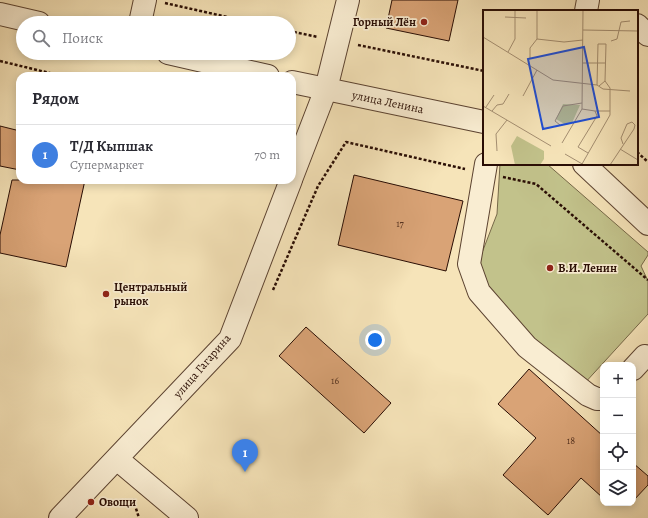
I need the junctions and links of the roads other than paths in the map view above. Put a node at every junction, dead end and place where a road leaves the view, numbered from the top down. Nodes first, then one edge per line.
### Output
1 (348, 0) edge
2 (588, 0) edge
3 (152, 1) edge
4 (586, 10) edge
5 (0, 14) edge
6 (144, 16) edge
7 (16, 18) edge
8 (638, 26) edge
9 (648, 35) edge
10 (198, 60) edge
11 (251, 72) edge
12 (296, 83) edge
13 (326, 90) junction
14 (483, 122) edge
15 (585, 165) edge
16 (296, 167) edge
17 (486, 169) edge
18 (289, 184) edge
19 (648, 224) edge
20 (600, 399) edge
21 (117, 459) junction
22 (60, 518) edge
23 (187, 518) edge

1 - 13 street
2 - 4 street
3 - 6 street
5 - 7 street
8 - 9 street
10 - 11 street
12 - 13 street, улица Ленина
13 - 14 street, улица Ленина
13 - 16 street
15 - 19 street
17 - 20 street
18 - 21 street, улица Гагарина
21 - 22 street, улица Гагарина
21 - 23 street

